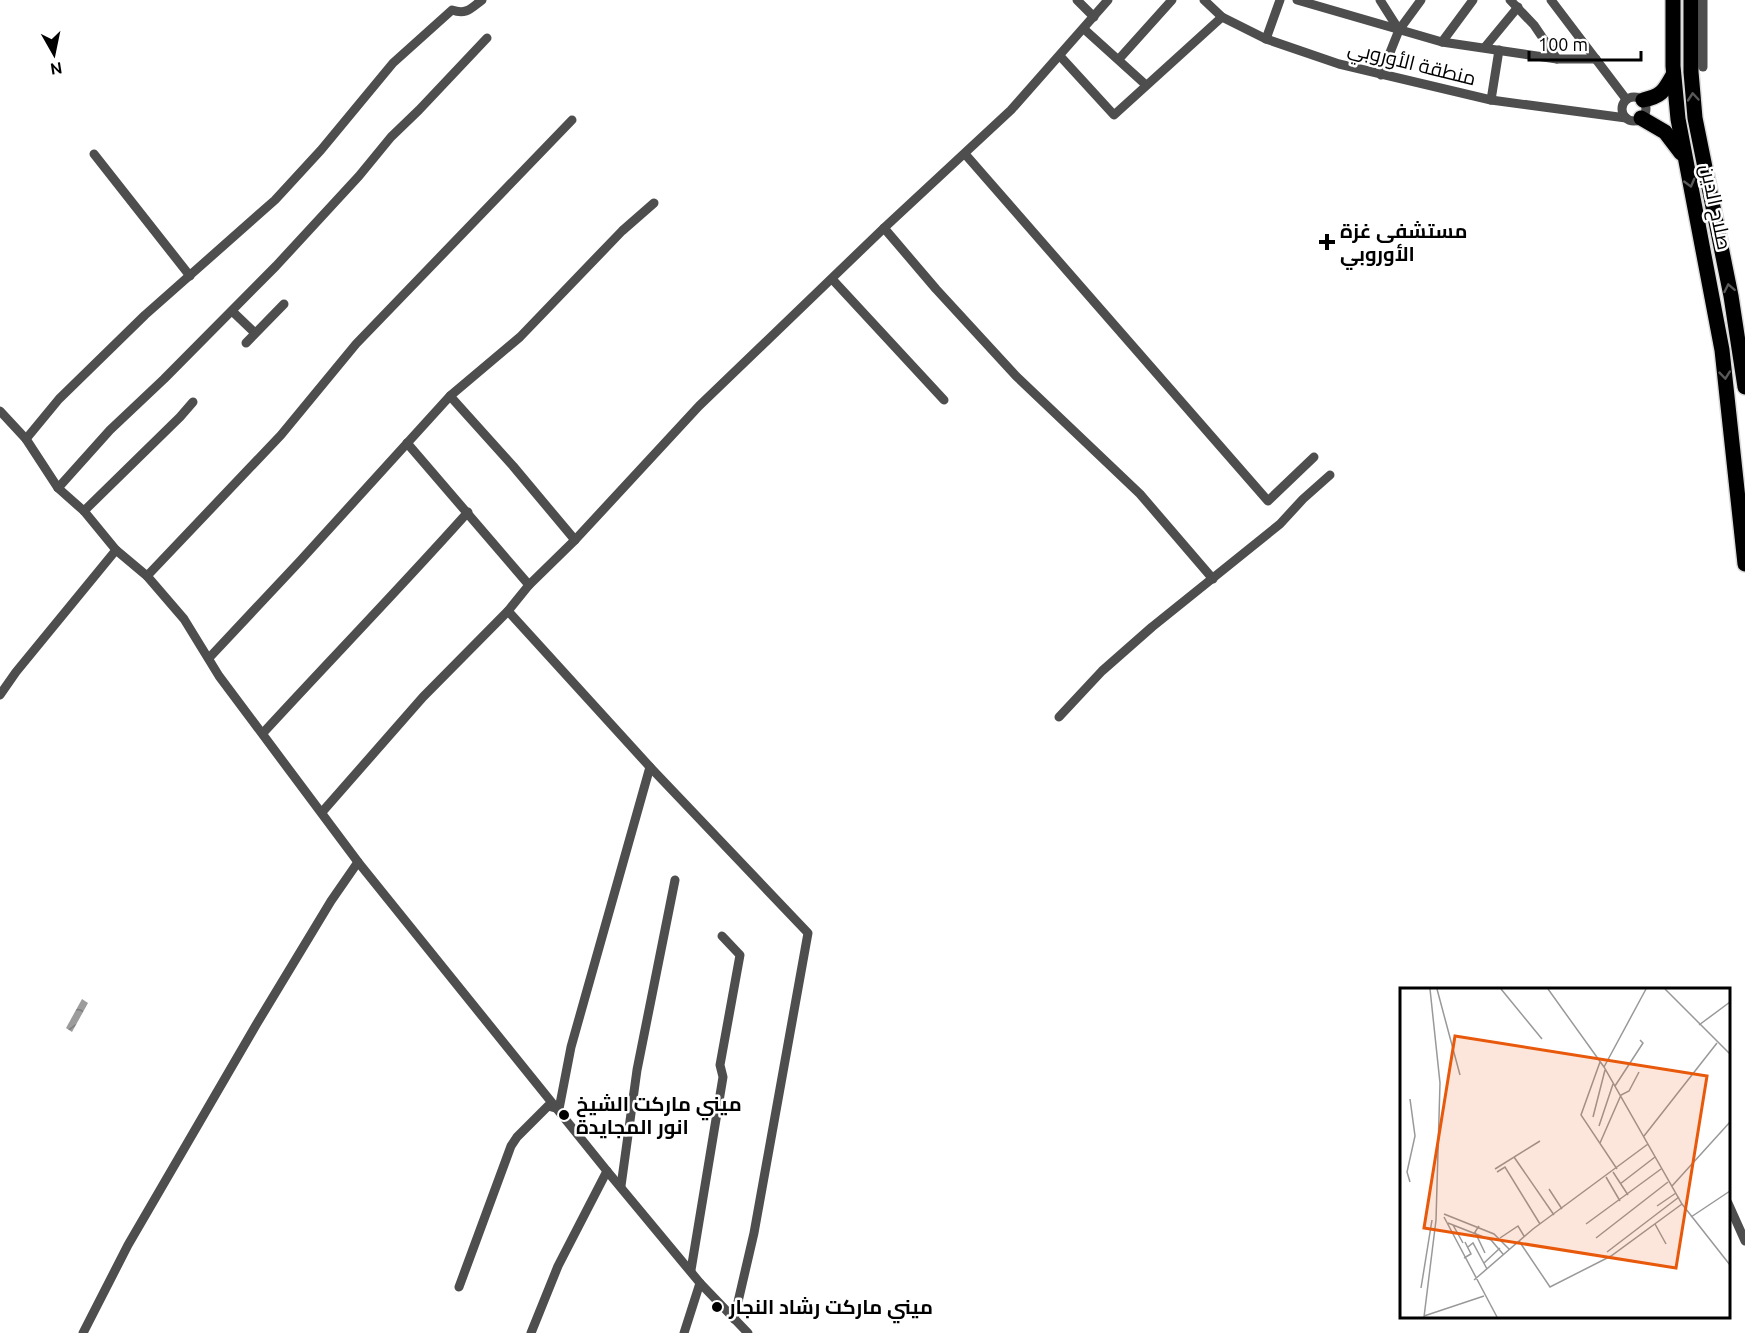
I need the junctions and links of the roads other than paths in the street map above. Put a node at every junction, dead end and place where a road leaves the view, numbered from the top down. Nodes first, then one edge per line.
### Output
1 (482, 0) edge
2 (1077, 0) edge
3 (1108, 0) edge
4 (1172, 0) edge
5 (1204, 0) edge
6 (1280, 0) edge
7 (1298, 0) edge
8 (1380, 0) edge
9 (1421, 0) edge
10 (1473, 0) edge
11 (1510, 0) edge
12 (1551, 0) edge
13 (1673, 0) edge
14 (1690, 0) edge
15 (1703, 0) edge
16 (1518, 7) junction
17 (1094, 17) junction
18 (1222, 17) junction
19 (1084, 29) junction
20 (1399, 30) junction
21 (487, 38) dead end
22 (1266, 39) junction
23 (1442, 42) junction
24 (1485, 47) junction
25 (1499, 50) junction
26 (1060, 56) junction
27 (1119, 59) junction
28 (1557, 59) junction
29 (1596, 59) junction
30 (1703, 67) dead end
31 (1381, 75) junction
32 (1673, 75) junction
33 (1146, 85) junction
34 (1626, 99) junction
35 (1491, 100) junction
36 (1642, 100) junction
37 (1634, 118) junction
38 (572, 120) dead end
39 (94, 154) dead end
40 (965, 154) junction
41 (1684, 157) junction
42 (654, 202) dead end
43 (884, 228) junction
44 (190, 276) junction
45 (832, 279) junction
46 (284, 304) dead end
47 (232, 311) junction
48 (255, 333) junction
49 (246, 343) dead end
50 (1745, 387) edge
51 (450, 396) junction
52 (945, 400) dead end
53 (193, 402) dead end
54 (0, 411) edge
55 (26, 439) junction
56 (406, 443) junction
57 (1314, 457) dead end
58 (1330, 475) dead end
59 (58, 488) junction
60 (84, 511) junction
61 (468, 512) junction
62 (574, 540) junction
63 (116, 550) junction
64 (1745, 564) edge
65 (147, 576) junction
66 (1213, 579) junction
67 (529, 585) junction
68 (508, 611) junction
69 (208, 658) junction
70 (0, 694) edge
71 (1059, 717) dead end
72 (263, 733) junction
73 (650, 767) junction
74 (323, 811) junction
75 (358, 862) junction
76 (675, 880) dead end
77 (722, 936) dead end
78 (559, 1109) junction
79 (607, 1171) junction
80 (621, 1186) junction
81 (1730, 1207) edge
82 (1745, 1241) edge
83 (691, 1270) junction
84 (700, 1283) junction
85 (459, 1287) dead end
86 (734, 1319) junction
87 (83, 1333) edge
88 (531, 1333) edge
89 (684, 1333) edge
90 (748, 1333) edge

1 - 44 street
2 - 17 street
3 - 17 street
4 - 27 street
5 - 18 street, منطقة الأوروبي
6 - 22 street
7 - 20 street
8 - 20 street
9 - 20 street
10 - 23 street
11 - 16 street
12 - 29 street
13 - 32 highway, صلاح الدين
50 -> 14 highway, صلاح الدين
15 - 30 street
16 - 24 street
16 - 28 street
17 - 19 street
18 - 22 street, منطقة الأوروبي
18 - 33 street
19 - 26 street
19 - 27 street
20 - 23 street
20 - 31 street
21 - 47 street
22 - 31 street, منطقة الأوروبي
23 - 24 street
24 - 25 street
25 - 28 street
25 - 35 street
26 - 33 street
26 - 40 street
27 - 33 street
28 - 29 street
29 - 34 street
31 - 35 street, منطقة الأوروبي
32 - 36 highway
32 - 41 highway, صلاح الدين
34 - 36 street
34 - 37 street
35 - 37 street, منطقة الأوروبي
36 - 37 street
37 - 41 highway
38 - 65 street
39 - 44 street
40 - 43 street
40 - 57 street
41 -> 64 highway, صلاح الدين
42 - 51 street
43 - 45 street
43 - 66 street
44 - 55 street
45 - 52 street
45 - 62 street
46 - 48 street
47 - 48 street
47 - 59 street
48 - 49 street
51 - 56 street
51 - 62 street
53 - 60 street
54 - 55 street
55 - 59 street
56 - 61 street
56 - 69 street
58 - 66 street
59 - 60 street
60 - 63 street
61 - 67 street
61 - 72 street
62 - 67 street
63 - 65 street
63 - 70 street
65 - 69 street
66 - 71 street
67 - 68 street
68 - 73 street
68 - 74 street
69 - 72 street
72 - 74 street
73 - 78 street
73 - 86 street
74 - 75 street
75 - 78 street
75 - 87 street
76 - 80 street
77 - 83 street
78 - 79 street
78 - 85 street
79 - 80 street
79 - 88 street
80 - 83 street
81 - 82 street
83 - 84 street
84 - 86 street
84 - 89 street
86 - 90 street

